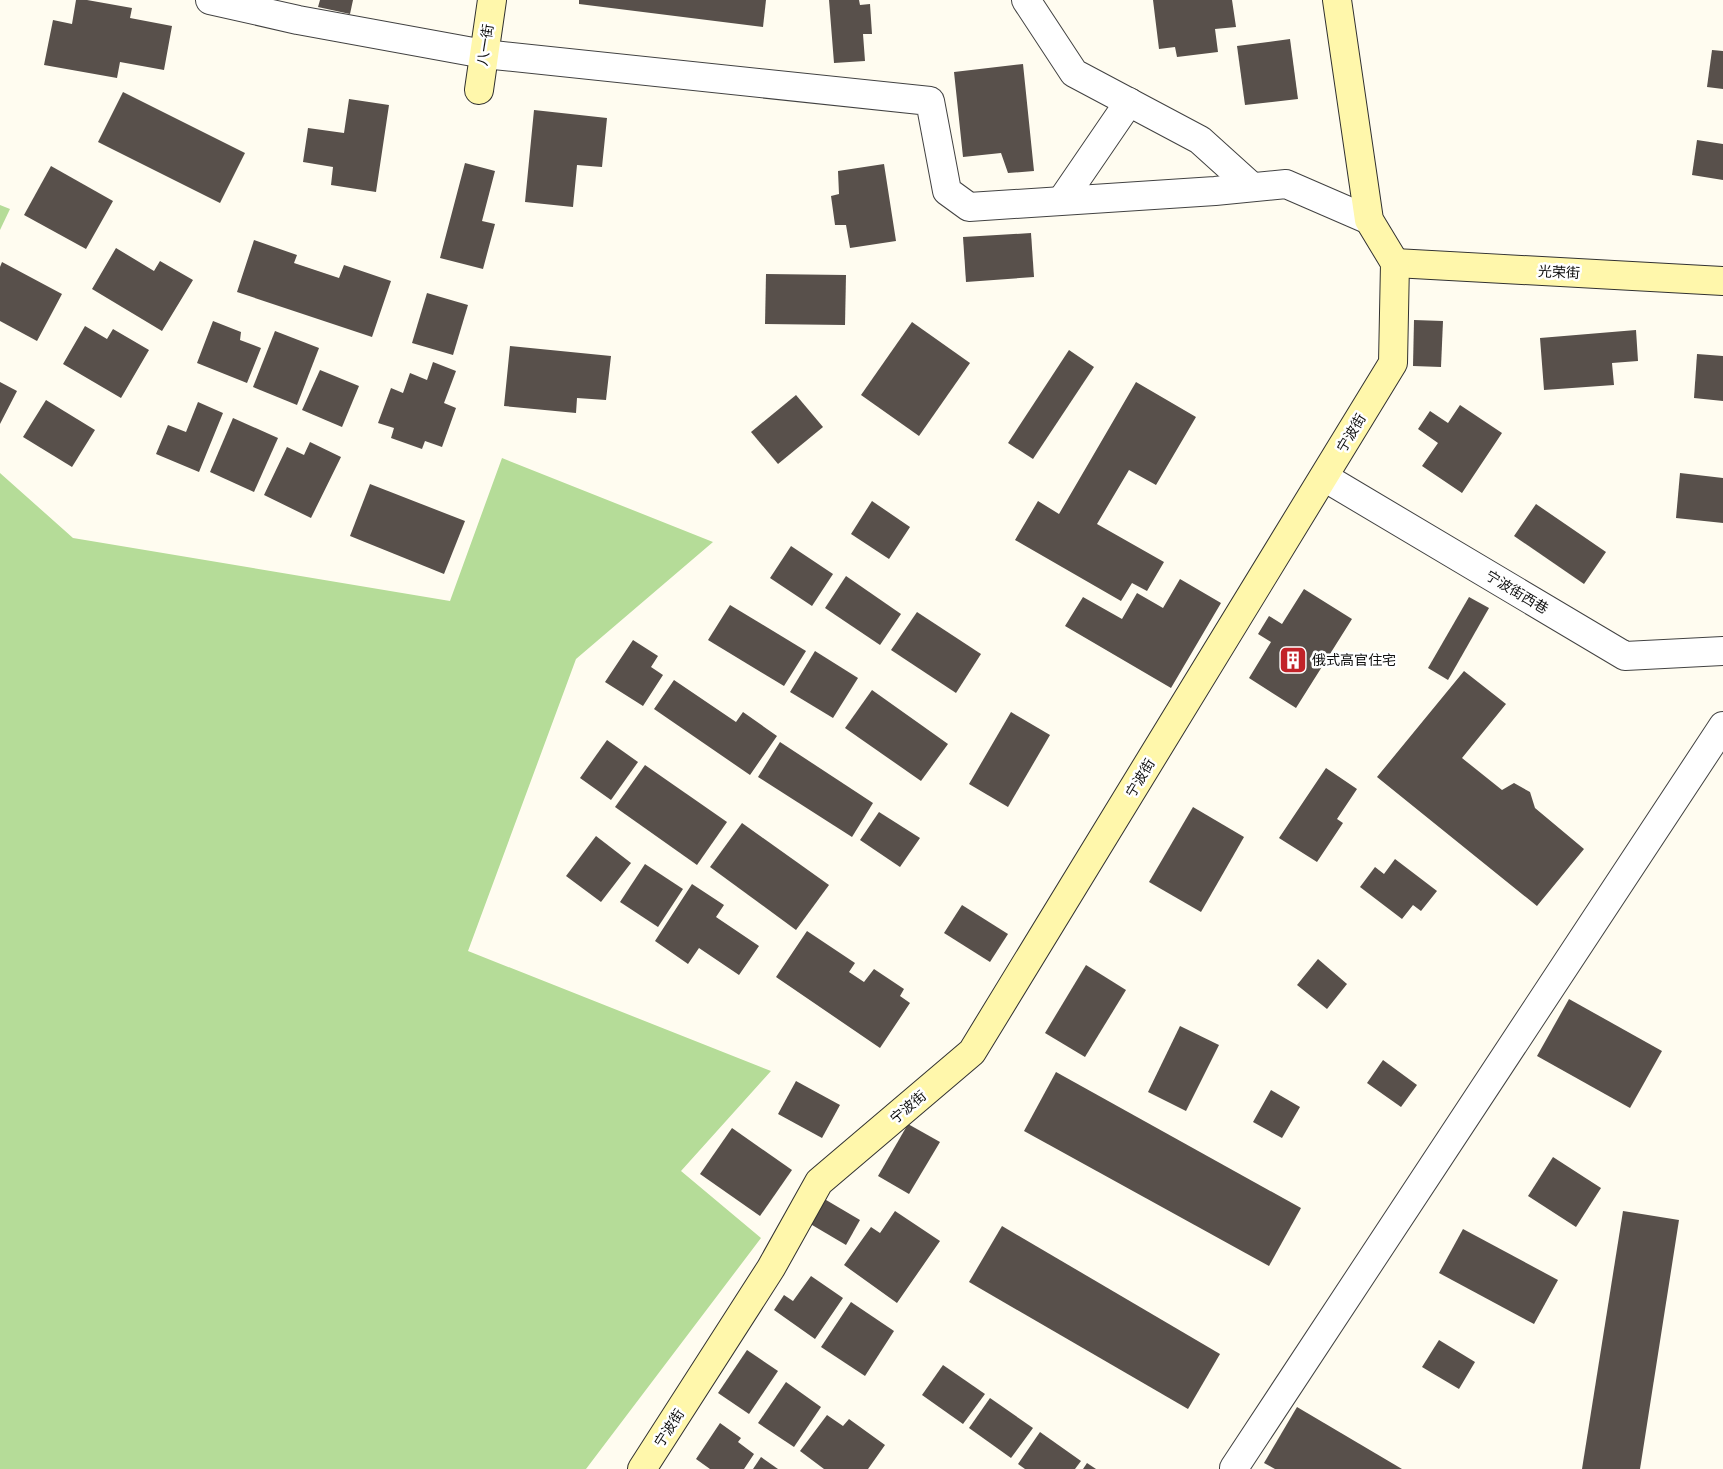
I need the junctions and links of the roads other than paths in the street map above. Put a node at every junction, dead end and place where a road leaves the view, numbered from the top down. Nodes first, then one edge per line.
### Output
1 (210, 0) edge
2 (492, 0) edge
3 (1026, 0) edge
4 (1337, 0) edge
5 (484, 54) junction
6 (479, 90) dead end
7 (1129, 102) junction
8 (1252, 187) junction
9 (1062, 200) junction
10 (1369, 220) junction
11 (1395, 263) junction
12 (1723, 281) edge
13 (1324, 477) junction
14 (1723, 651) edge
15 (1723, 726) edge
16 (1234, 1468) edge
17 (642, 1469) edge

1 - 5 street
2 - 5 street, 八一街
3 - 7 street
4 - 10 street
5 - 6 street, 八一街
5 - 9 street
7 - 8 street
7 - 9 street
8 - 9 street
8 - 10 street
10 - 11 street
11 - 12 street, 光荣街
11 - 13 street, 宁波街
13 - 14 street, 宁波街西巷
13 - 17 street, 宁波街
15 - 16 street

